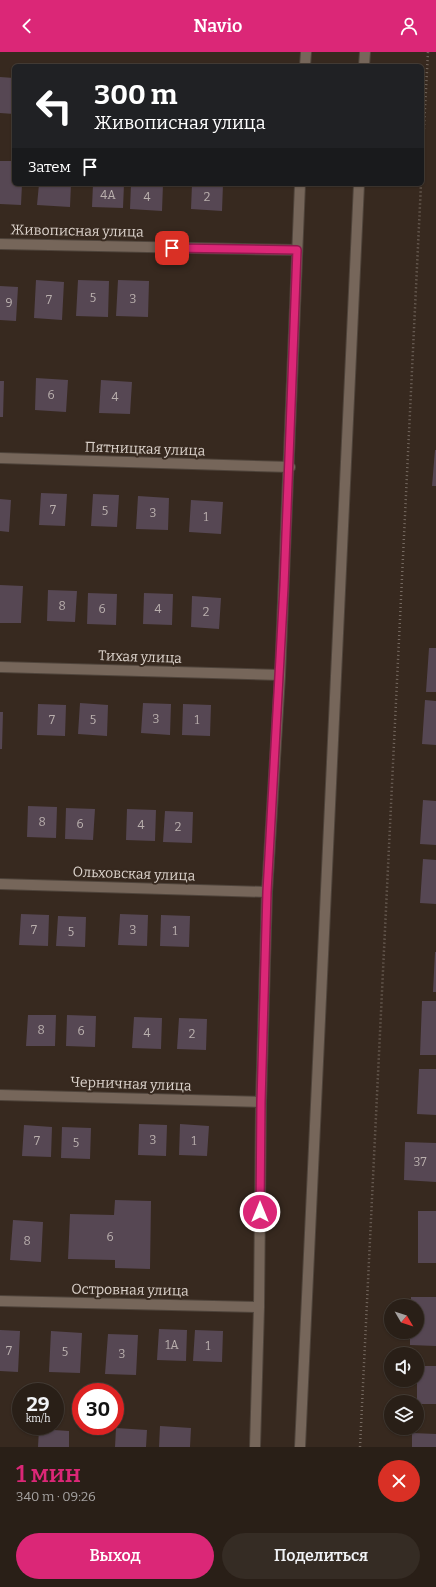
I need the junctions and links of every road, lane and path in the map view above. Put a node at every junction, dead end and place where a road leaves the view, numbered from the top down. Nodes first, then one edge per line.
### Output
1 (306, 52) edge
2 (365, 52) edge
3 (428, 52) edge
4 (305, 64) edge
5 (364, 64) edge
6 (424, 127) edge
7 (300, 186) edge
8 (359, 186) edge
9 (421, 186) edge
10 (0, 244) edge
11 (297, 250) junction
12 (0, 458) edge
13 (290, 467) junction
14 (0, 667) edge
15 (280, 675) junction
16 (0, 884) edge
17 (267, 892) junction
18 (0, 1095) edge
19 (261, 1102) junction
20 (0, 1301) edge
21 (259, 1307) junction
22 (255, 1447) edge
23 (300, 1447) edge
24 (360, 1447) edge

1 - 4 street
2 - 5 street
3 - 6 path
7 - 11 street
8 - 23 street
9 - 24 path
10 - 11 street, Живописная улица
11 - 13 street
12 - 13 street, Пятницкая улица
13 - 15 street
14 - 15 street, Тихая улица
15 - 17 street
16 - 17 street, Ольховская улица
17 - 19 street
18 - 19 street, Черничная улица
19 - 21 street
20 - 21 street, Островная улица
21 - 22 street

